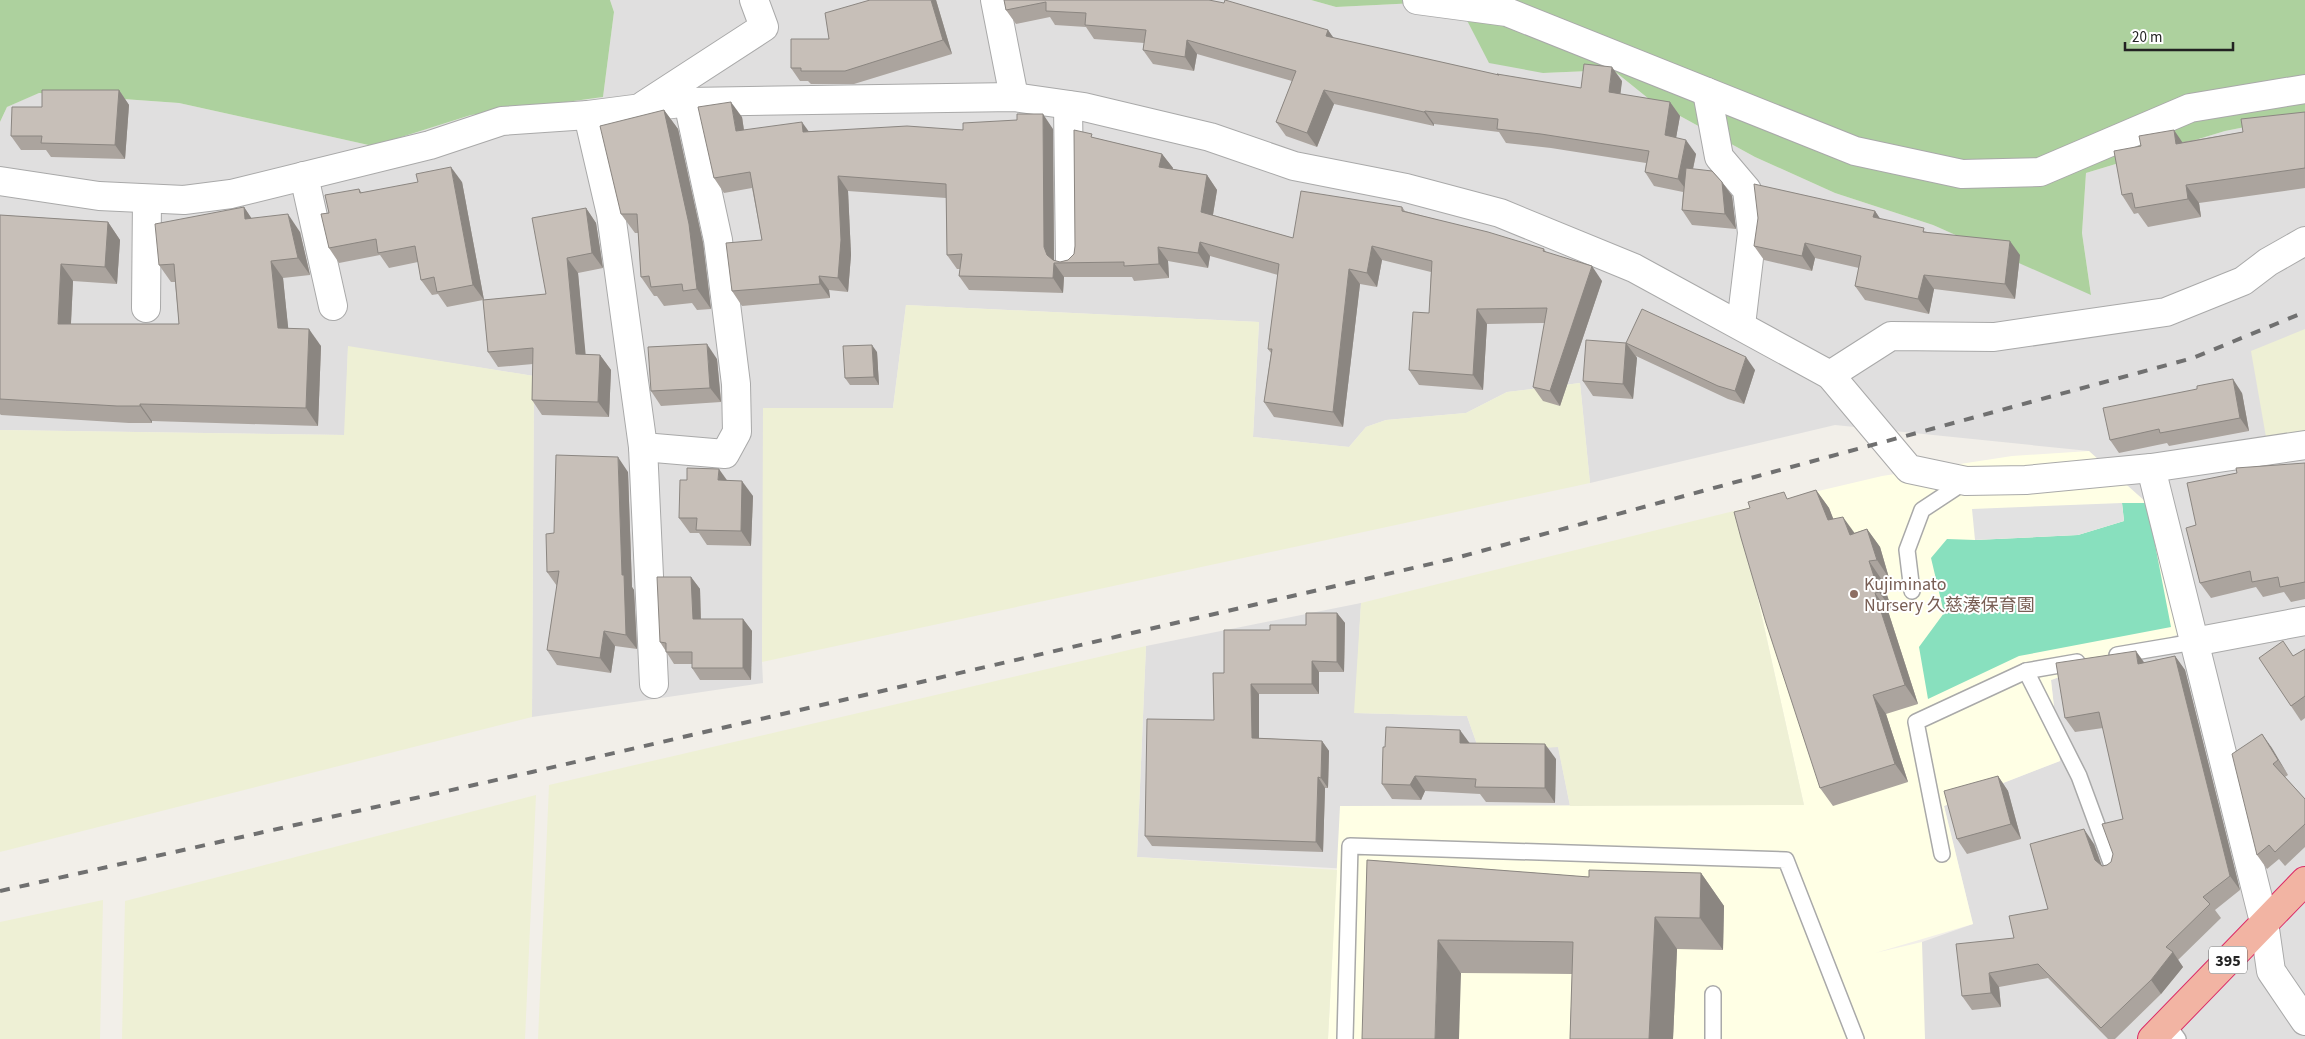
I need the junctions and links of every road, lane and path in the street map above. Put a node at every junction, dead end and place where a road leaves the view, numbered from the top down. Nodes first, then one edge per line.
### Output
1 (754, 0) edge
2 (995, 0) edge
3 (1417, 0) edge
4 (2305, 89) edge
5 (1707, 92) junction
6 (1014, 97) junction
7 (688, 102) junction
8 (1068, 104) junction
9 (639, 108) junction
10 (588, 115) junction
11 (304, 176) junction
12 (0, 181) edge
13 (147, 199) junction
14 (2305, 241) edge
15 (1070, 261) edge
16 (332, 306) dead end
17 (146, 308) dead end
18 (1741, 325) junction
19 (1830, 375) junction
20 (2305, 445) edge
21 (643, 447) junction
22 (2151, 468) junction
23 (1966, 481) junction
24 (1912, 591) dead end
25 (2305, 621) edge
26 (2194, 642) junction
27 (2026, 671) junction
28 (654, 684) dead end
29 (1942, 854) dead end
30 (2114, 871) edge
31 (2305, 880) edge
32 (2264, 922) junction
33 (1712, 994) dead end
34 (2305, 1021) edge
35 (2166, 1034) edge
36 (1345, 1039) edge
37 (1713, 1039) edge
38 (1856, 1039) edge

1 - 9 street
2 - 6 street
3 - 5 street
4 - 5 street
5 - 18 street
6 - 7 street
6 - 8 street
7 - 9 street
7 - 21 street
8 - 15 street
8 - 18 street
9 - 10 street
10 - 11 street
10 - 21 street
11 - 13 street
11 - 16 street
12 - 13 street
13 - 17 street
14 - 19 street
18 - 19 street
19 - 23 street
20 - 22 street
21 - 28 street
22 - 23 street
22 - 26 street
23 - 24 lane
25 - 26 street
26 - 27 lane
26 - 32 street
27 - 29 lane
27 - 30 lane
31 - 32 highway, 395
32 - 34 street
32 - 35 highway, 395
33 - 37 lane
36 - 38 lane

